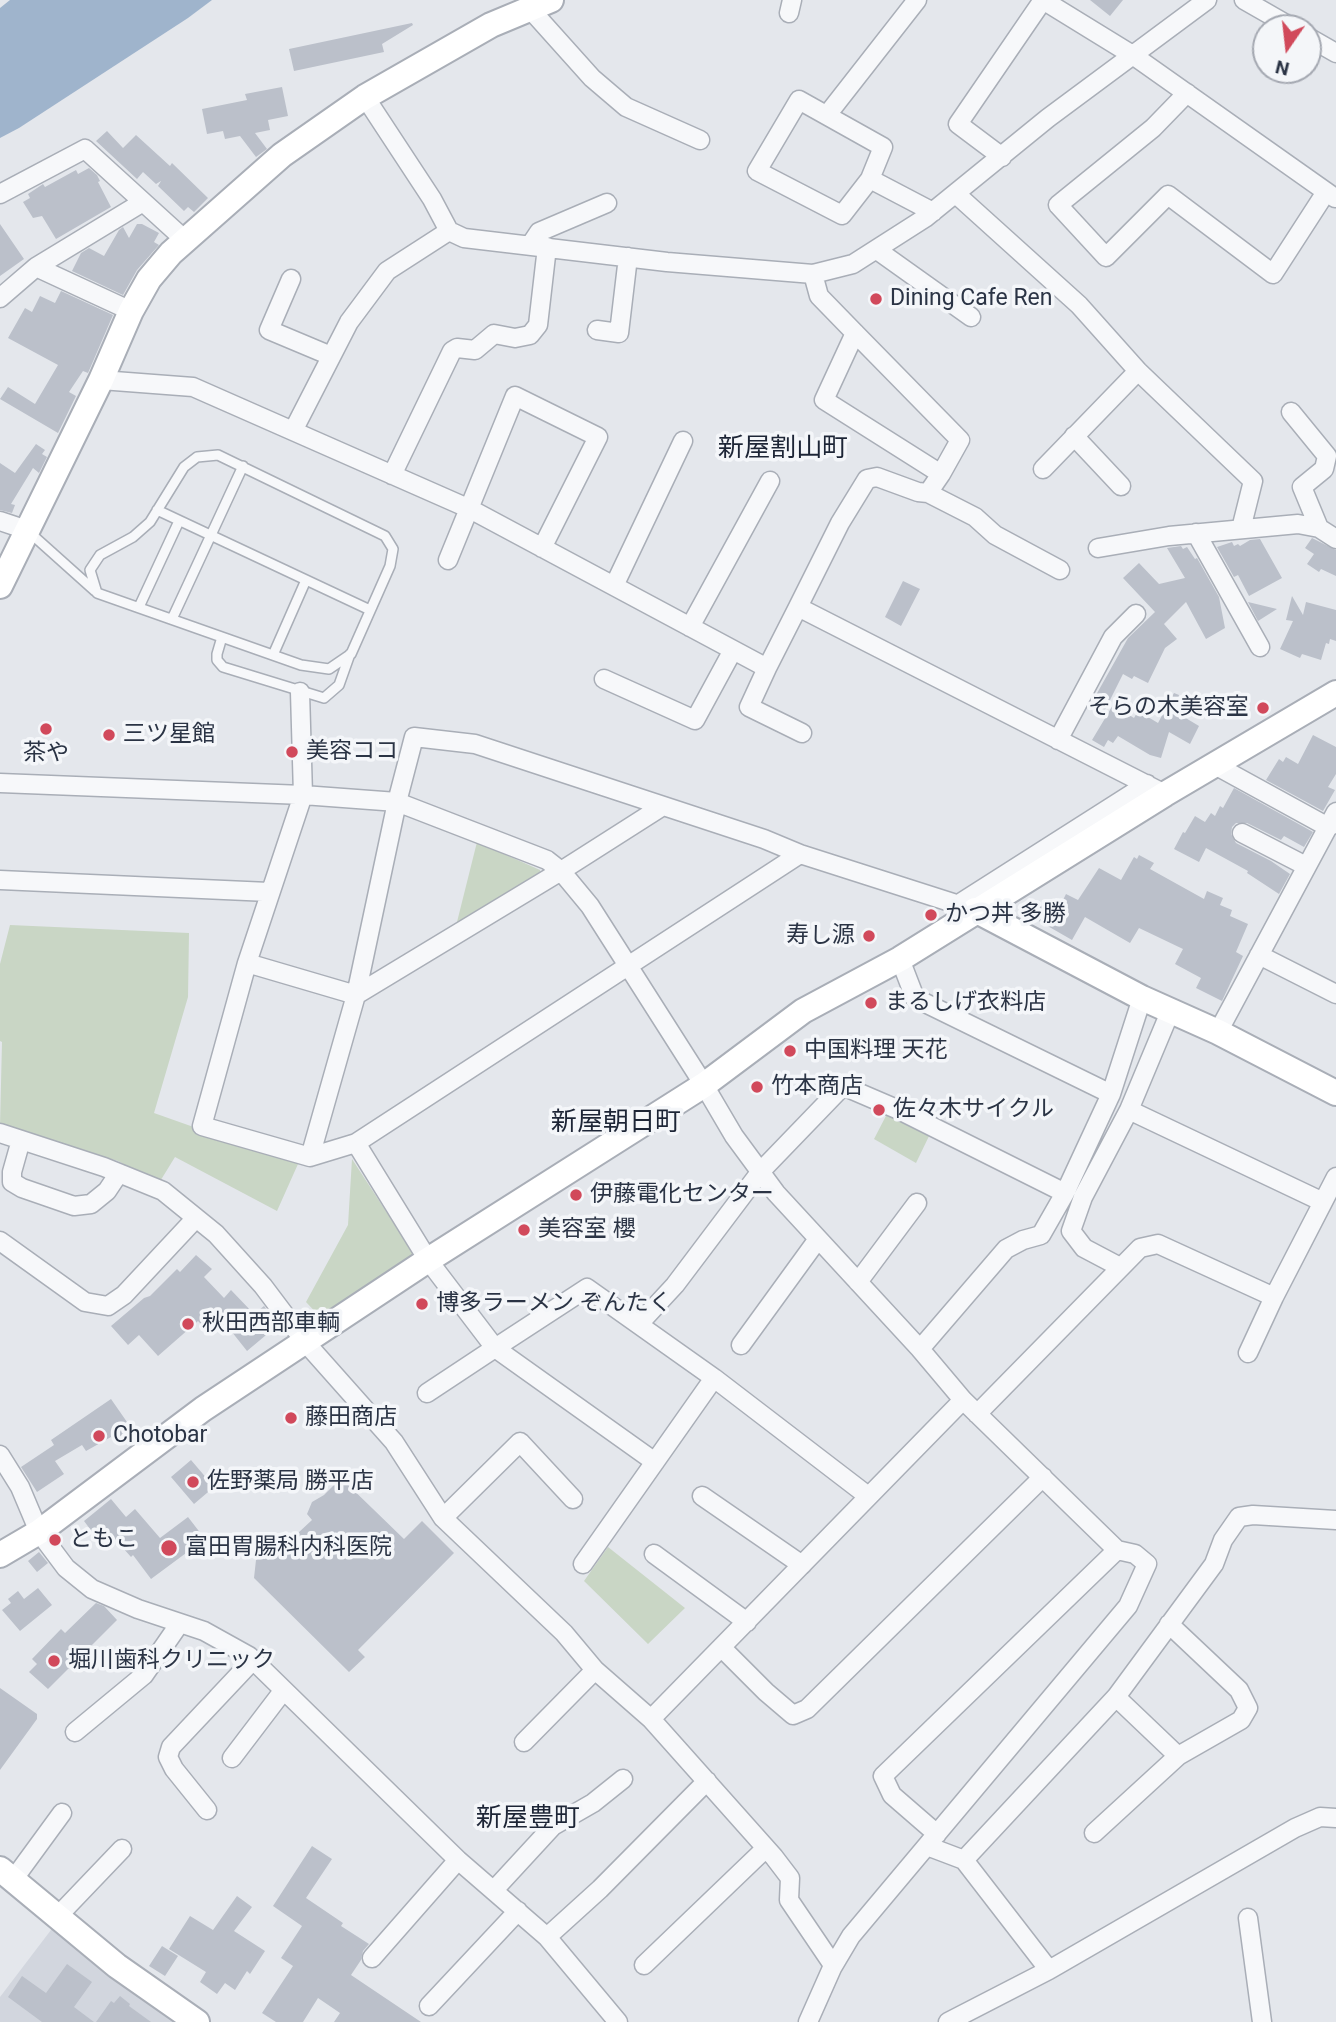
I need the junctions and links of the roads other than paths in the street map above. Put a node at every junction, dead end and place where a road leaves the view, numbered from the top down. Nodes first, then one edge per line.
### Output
1 (917, 0) edge
2 (1043, 0) edge
3 (1207, 0) edge
4 (1244, 0) edge
5 (541, 5) edge
6 (1268, 14) edge
7 (1134, 56) junction
8 (1187, 93) junction
9 (365, 97) junction
10 (827, 115) junction
11 (701, 139) dead end
12 (1002, 156) junction
13 (870, 179) junction
14 (0, 194) edge
15 (956, 194) junction
16 (1331, 195) edge
17 (143, 202) junction
18 (607, 203) dead end
19 (933, 212) junction
20 (449, 231) junction
21 (185, 240) junction
22 (539, 246) junction
23 (877, 250) junction
24 (628, 257) junction
25 (36, 267) junction
26 (813, 275) junction
27 (290, 279) dead end
28 (0, 298) edge
29 (131, 311) junction
30 (971, 317) dead end
31 (597, 330) dead end
32 (855, 333) junction
33 (331, 356) junction
34 (1138, 371) junction
35 (101, 380) junction
36 (1291, 412) dead end
37 (293, 431) junction
38 (1074, 436) junction
39 (683, 441) dead end
40 (243, 466) junction
41 (1043, 469) dead end
42 (940, 474) junction
43 (392, 475) junction
44 (770, 481) dead end
45 (1121, 486) dead end
46 (928, 493) junction
47 (470, 509) junction
48 (157, 510) junction
49 (179, 521) junction
50 (0, 522) edge
51 (1319, 528) junction
52 (1241, 529) junction
53 (27, 530) junction
54 (1196, 533) junction
55 (211, 536) junction
56 (1336, 539) edge
57 (542, 548) junction
58 (1098, 548) dead end
59 (448, 560) dead end
60 (1060, 570) dead end
61 (306, 580) junction
62 (0, 586) edge
63 (614, 586) junction
64 (97, 593) junction
65 (139, 607) junction
66 (798, 607) junction
67 (370, 610) junction
68 (1136, 614) dead end
69 (172, 619) junction
70 (690, 627) junction
71 (222, 637) junction
72 (1260, 647) dead end
73 (733, 650) junction
74 (351, 654) junction
75 (273, 655) junction
76 (767, 668) junction
77 (604, 679) dead end
78 (300, 692) junction
79 (1336, 694) edge
80 (802, 733) dead end
81 (1058, 740) junction
82 (1215, 765) junction
83 (0, 783) edge
84 (1156, 789) junction
85 (303, 795) junction
86 (397, 802) junction
87 (663, 806) junction
88 (1333, 820) edge
89 (1242, 832) dead end
90 (800, 854) junction
91 (1306, 866) junction
92 (561, 871) junction
93 (0, 880) edge
94 (270, 892) junction
95 (966, 907) junction
96 (1259, 955) junction
97 (900, 958) junction
98 (247, 963) junction
99 (628, 968) junction
100 (1336, 994) edge
101 (356, 995) junction
102 (1142, 999) junction
103 (1170, 1012) junction
104 (1218, 1032) junction
105 (704, 1085) junction
106 (1336, 1093) edge
107 (1111, 1094) junction
108 (1129, 1110) junction
109 (0, 1133) edge
110 (20, 1140) junction
111 (356, 1143) junction
112 (310, 1157) junction
113 (761, 1171) junction
114 (119, 1173) junction
115 (1336, 1177) edge
116 (1065, 1193) junction
117 (1323, 1202) junction
118 (917, 1203) dead end
119 (196, 1218) junction
120 (818, 1238) junction
121 (0, 1241) edge
122 (428, 1260) junction
123 (1120, 1267) junction
124 (858, 1282) junction
125 (1274, 1297) junction
126 (639, 1324) junction
127 (306, 1343) junction
128 (741, 1345) dead end
129 (495, 1348) junction
130 (920, 1349) junction
131 (1248, 1353) dead end
132 (714, 1378) junction
133 (427, 1393) dead end
134 (962, 1399) junction
135 (977, 1414) junction
136 (0, 1455) edge
137 (655, 1462) junction
138 (1043, 1477) junction
139 (702, 1496) dead end
140 (868, 1496) junction
141 (573, 1499) dead end
142 (443, 1518) junction
143 (1336, 1520) edge
144 (39, 1532) junction
145 (1117, 1550) junction
146 (654, 1554) dead end
147 (0, 1555) edge
148 (583, 1564) dead end
149 (802, 1565) junction
150 (747, 1622) junction
151 (180, 1623) junction
152 (1169, 1624) junction
153 (722, 1648) junction
154 (253, 1660) junction
155 (595, 1671) junction
156 (283, 1691) junction
157 (1116, 1697) junction
158 (651, 1719) junction
159 (75, 1732) dead end
160 (524, 1742) dead end
161 (1178, 1756) junction
162 (232, 1758) dead end
163 (623, 1779) dead end
164 (707, 1781) junction
165 (207, 1810) dead end
166 (62, 1813) dead end
167 (1336, 1818) edge
168 (1094, 1833) dead end
169 (932, 1840) junction
170 (766, 1848) junction
171 (122, 1849) dead end
172 (458, 1860) junction
173 (964, 1860) junction
174 (6, 1874) edge
175 (494, 1890) junction
176 (518, 1910) junction
177 (57, 1917) junction
178 (1248, 1918) dead end
179 (547, 1937) junction
180 (372, 1958) dead end
181 (643, 1965) dead end
182 (833, 1965) junction
183 (1049, 1970) junction
184 (429, 2006) dead end
185 (197, 2022) edge
186 (618, 2022) edge
187 (808, 2022) edge
188 (948, 2022) edge
189 (1262, 2022) edge

1 - 10 street
2 - 7 street
2 - 12 street
3 - 7 street
4 - 6 street
5 - 9 street
5 - 11 street
7 - 8 street
7 - 12 street
8 - 16 street
8 - 16 street
9 - 20 street
9 - 21 street
10 - 13 street
10 - 13 street
12 - 15 street
13 - 19 street
14 - 17 street
15 - 19 street
15 - 34 street
17 - 21 street
17 - 25 street
18 - 22 street
19 - 23 street
20 - 22 street
20 - 33 street
21 - 29 street
22 - 24 street
22 - 43 street
23 - 26 street
23 - 30 street
24 - 26 street
24 - 31 street
25 - 28 street
25 - 29 street
26 - 32 street
27 - 33 street
29 - 35 street
32 - 42 street
32 - 42 street
33 - 37 street
34 - 38 street
34 - 52 street
35 - 37 street
35 - 53 street
36 - 51 street
37 - 43 street
38 - 41 street
38 - 45 street
39 - 63 street
40 - 48 lane
40 - 55 lane
40 - 67 lane
42 - 46 street
43 - 47 street
44 - 70 street
46 - 60 street
46 - 66 street
47 - 57 street
47 - 57 street
47 - 59 street
48 - 49 lane
48 - 64 lane
49 - 55 lane
49 - 65 lane
50 - 53 street
51 - 52 street
51 - 56 street
52 - 54 street
53 - 62 street
53 - 64 lane
54 - 58 street
54 - 72 street
55 - 61 lane
55 - 69 lane
57 - 63 street
61 - 67 lane
61 - 75 lane
63 - 70 street
64 - 65 lane
65 - 69 lane
66 - 76 street
66 - 81 street
67 - 74 lane
68 - 81 street
69 - 71 lane
70 - 73 street
71 - 75 lane
71 - 78 lane
73 - 76 street
73 - 77 street
74 - 75 lane
74 - 78 lane
76 - 80 street
78 - 85 street
79 - 82 street
81 - 84 street
82 - 84 street
82 - 88 street
83 - 85 street
84 - 95 street
85 - 86 street
85 - 94 street
86 - 87 street
86 - 92 street
86 - 101 street
87 - 90 street
87 - 92 street
88 - 91 street
89 - 91 street
90 - 95 street
90 - 99 street
91 - 96 street
92 - 99 street
92 - 101 street
93 - 94 street
94 - 98 street
95 - 97 street
95 - 102 street
96 - 100 street
96 - 104 street
97 - 105 street
97 - 107 street
98 - 101 street
98 - 112 street
99 - 105 street
99 - 111 street
101 - 112 street
102 - 103 street
102 - 107 street
103 - 104 street
103 - 108 street
104 - 106 street
105 - 113 street
105 - 122 street
107 - 116 street
108 - 117 street
108 - 123 street
109 - 110 street
110 - 114 street
110 - 114 street
111 - 112 street
111 - 122 street
113 - 116 street
113 - 120 street
113 - 126 street
114 - 119 street
115 - 117 street
116 - 130 street
117 - 125 street
118 - 124 street
119 - 121 street
119 - 127 street
120 - 124 street
120 - 128 street
122 - 127 street
122 - 129 street
123 - 125 street
123 - 135 street
124 - 130 street
125 - 131 street
126 - 129 street
126 - 132 street
127 - 142 street
127 - 144 street
129 - 133 street
129 - 137 street
130 - 134 street
132 - 137 street
132 - 140 street
134 - 135 street
134 - 140 street
135 - 138 street
136 - 144 street
137 - 148 street
138 - 145 street
138 - 153 street
139 - 149 street
140 - 149 street
141 - 142 street
142 - 155 street
143 - 152 street
144 - 147 street
144 - 151 street
145 - 169 street
145 - 169 street
146 - 150 street
149 - 150 street
150 - 153 street
151 - 154 street
151 - 159 street
152 - 157 street
152 - 161 street
153 - 158 street
154 - 156 street
154 - 165 street
155 - 158 street
155 - 160 street
156 - 162 street
156 - 172 street
157 - 161 street
157 - 173 street
158 - 164 street
161 - 168 street
163 - 175 street
164 - 170 street
164 - 179 street
166 - 174 street
167 - 183 street
169 - 173 street
169 - 182 street
170 - 181 street
170 - 182 street
171 - 177 street
172 - 175 street
172 - 180 street
173 - 183 street
174 - 177 street
175 - 176 street
176 - 179 street
176 - 184 street
177 - 185 street
178 - 189 street
179 - 186 street
182 - 187 street
183 - 188 street

